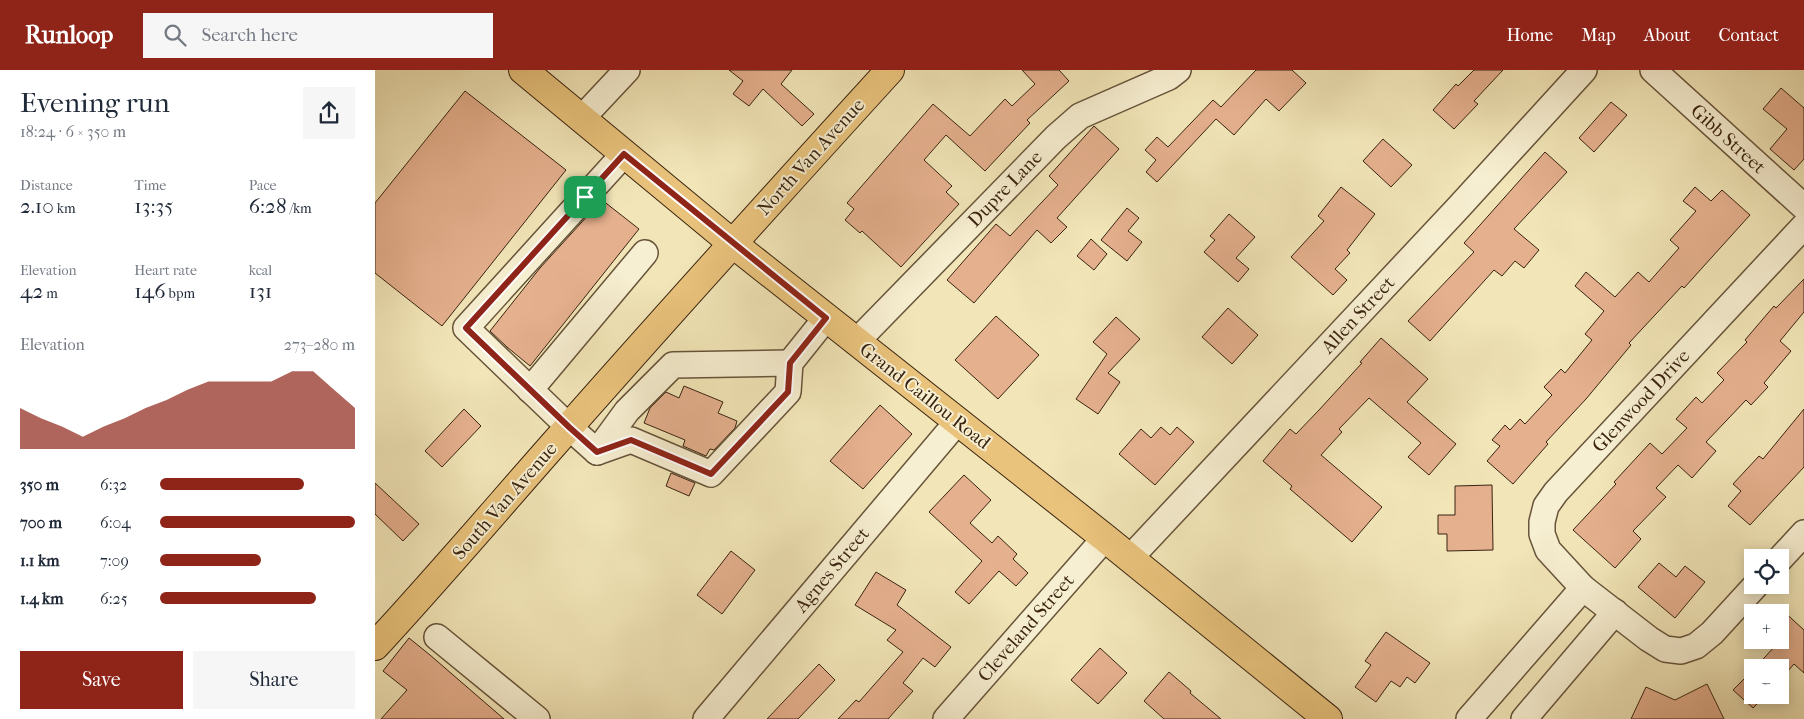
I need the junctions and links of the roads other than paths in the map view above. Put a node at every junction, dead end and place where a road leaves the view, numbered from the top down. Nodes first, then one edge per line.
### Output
1 (523, 70) edge
2 (627, 70) edge
3 (890, 70) edge
4 (1178, 70) edge
5 (1584, 70) edge
6 (1653, 70) edge
7 (582, 118) junction
8 (624, 154) junction
9 (1804, 207) edge
10 (1804, 226) edge
11 (733, 243) junction
12 (645, 253) dead end
13 (826, 318) junction
14 (856, 342) junction
15 (790, 363) junction
16 (530, 390) junction
17 (958, 421) junction
18 (569, 427) junction
19 (597, 452) junction
20 (1804, 533) edge
21 (1105, 538) junction
22 (1789, 549) edge
23 (1130, 558) junction
24 (1583, 588) junction
25 (1748, 594) edge
26 (1615, 612) junction
27 (437, 637) dead end
28 (375, 646) edge
29 (537, 719) edge
30 (706, 719) edge
31 (946, 719) edge
32 (1328, 719) edge
33 (1469, 719) edge
34 (1524, 719) edge

1 - 7 main road, Grand Caillou Road
2 - 7 street
3 - 11 main road, North Van Avenue
4 - 14 street, Dupre Lane
5 - 23 street, Allen Street
6 - 9 street, Gibb Street
7 - 8 main road, Grand Caillou Road
8 - 11 main road, Grand Caillou Road
8 - 16 street
10 - 24 street, Glenwood Drive
11 - 13 main road, Grand Caillou Road
11 - 18 main road, South Van Avenue
12 - 16 street
13 - 14 main road, Grand Caillou Road
13 - 15 street
14 - 17 main road, Grand Caillou Road
15 - 19 street
15 - 19 street
16 - 18 street
17 - 21 main road, Grand Caillou Road
17 - 30 street, Agnes Street
18 - 19 street
18 - 28 main road, South Van Avenue
20 - 22 street
21 - 23 main road, Grand Caillou Road
21 - 31 street, Cleveland Street
23 - 32 main road, Grand Caillou Road
24 - 26 street, Glenwood Drive
24 - 33 street
25 - 26 street, Glenwood Drive
26 - 34 street
27 - 29 street

